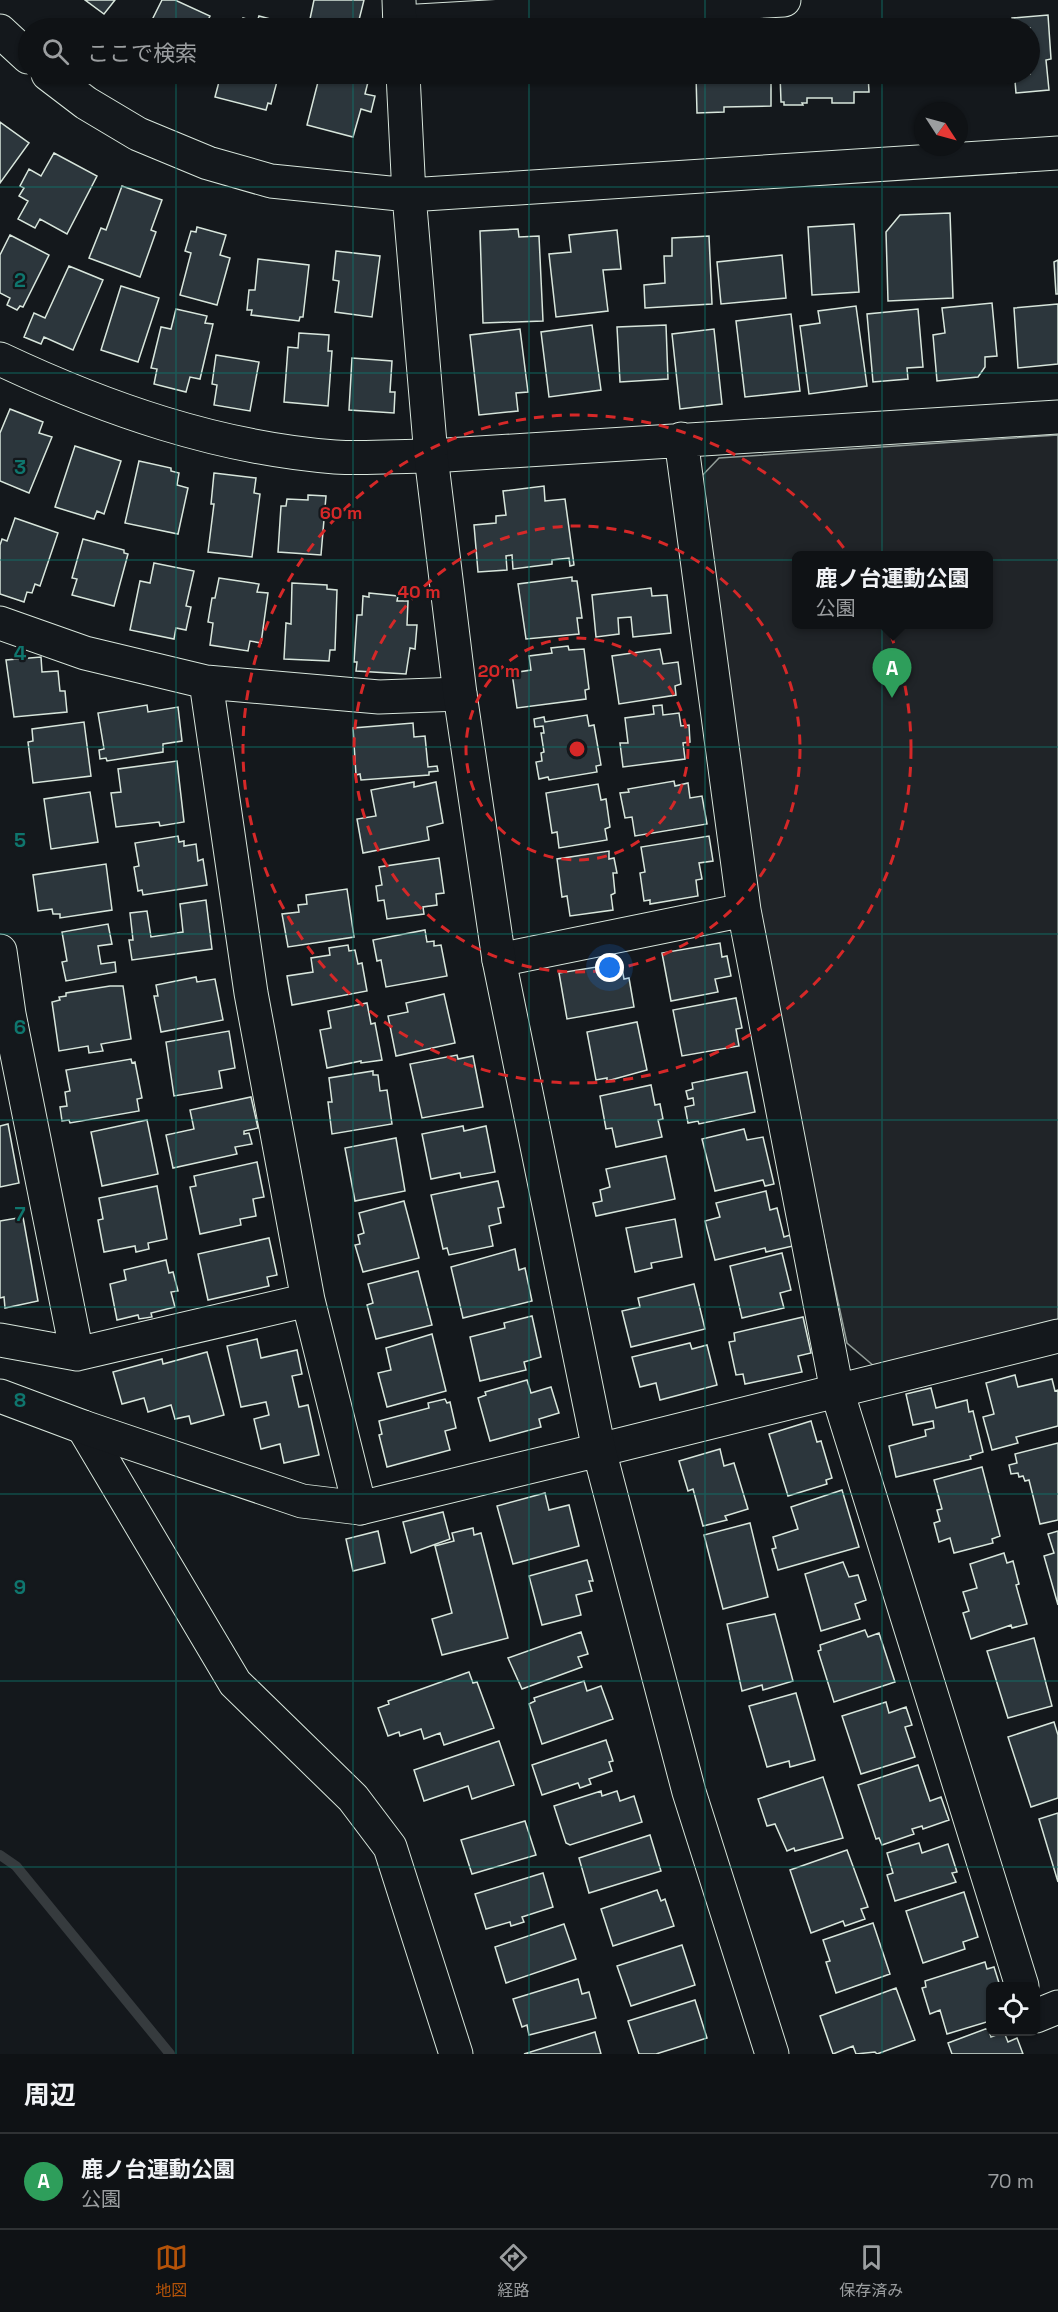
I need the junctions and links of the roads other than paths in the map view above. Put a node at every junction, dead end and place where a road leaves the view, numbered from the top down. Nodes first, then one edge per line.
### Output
1 (784, 0) edge
2 (652, 4) edge
3 (400, 17) edge
4 (0, 31) edge
5 (18, 48) edge
6 (61, 84) edge
7 (403, 84) edge
8 (1058, 153) edge
9 (409, 195) junction
10 (0, 359) edge
11 (1058, 417) edge
12 (681, 439) junction
13 (431, 456) junction
14 (0, 623) edge
15 (206, 682) junction
16 (460, 694) junction
17 (744, 910) junction
18 (0, 951) edge
19 (499, 960) junction
20 (308, 1300) junction
21 (1058, 1336) edge
22 (0, 1340) edge
23 (77, 1354) junction
24 (837, 1391) junction
25 (0, 1396) edge
26 (84, 1427) junction
27 (599, 1450) junction
28 (360, 1508) junction
29 (1021, 1982) edge
30 (1058, 2007) edge
31 (1040, 2014) edge
32 (456, 2054) edge
33 (772, 2054) edge

1 - 2 street
2 - 3 street
4 - 5 street
6 - 9 street
7 - 9 street
8 - 9 street
9 - 13 street
10 - 13 street
11 - 12 street
12 - 13 street
12 - 17 street
13 - 16 street
14 - 15 street
15 - 16 street
15 - 20 street
16 - 19 street
17 - 19 street
17 - 24 street
18 - 23 street
19 - 27 street
20 - 23 street
20 - 28 street
21 - 24 street
22 - 23 street
24 - 27 street
24 - 29 street
25 - 26 street
26 - 28 street
26 - 32 street
27 - 28 street
27 - 33 street
30 - 31 street

